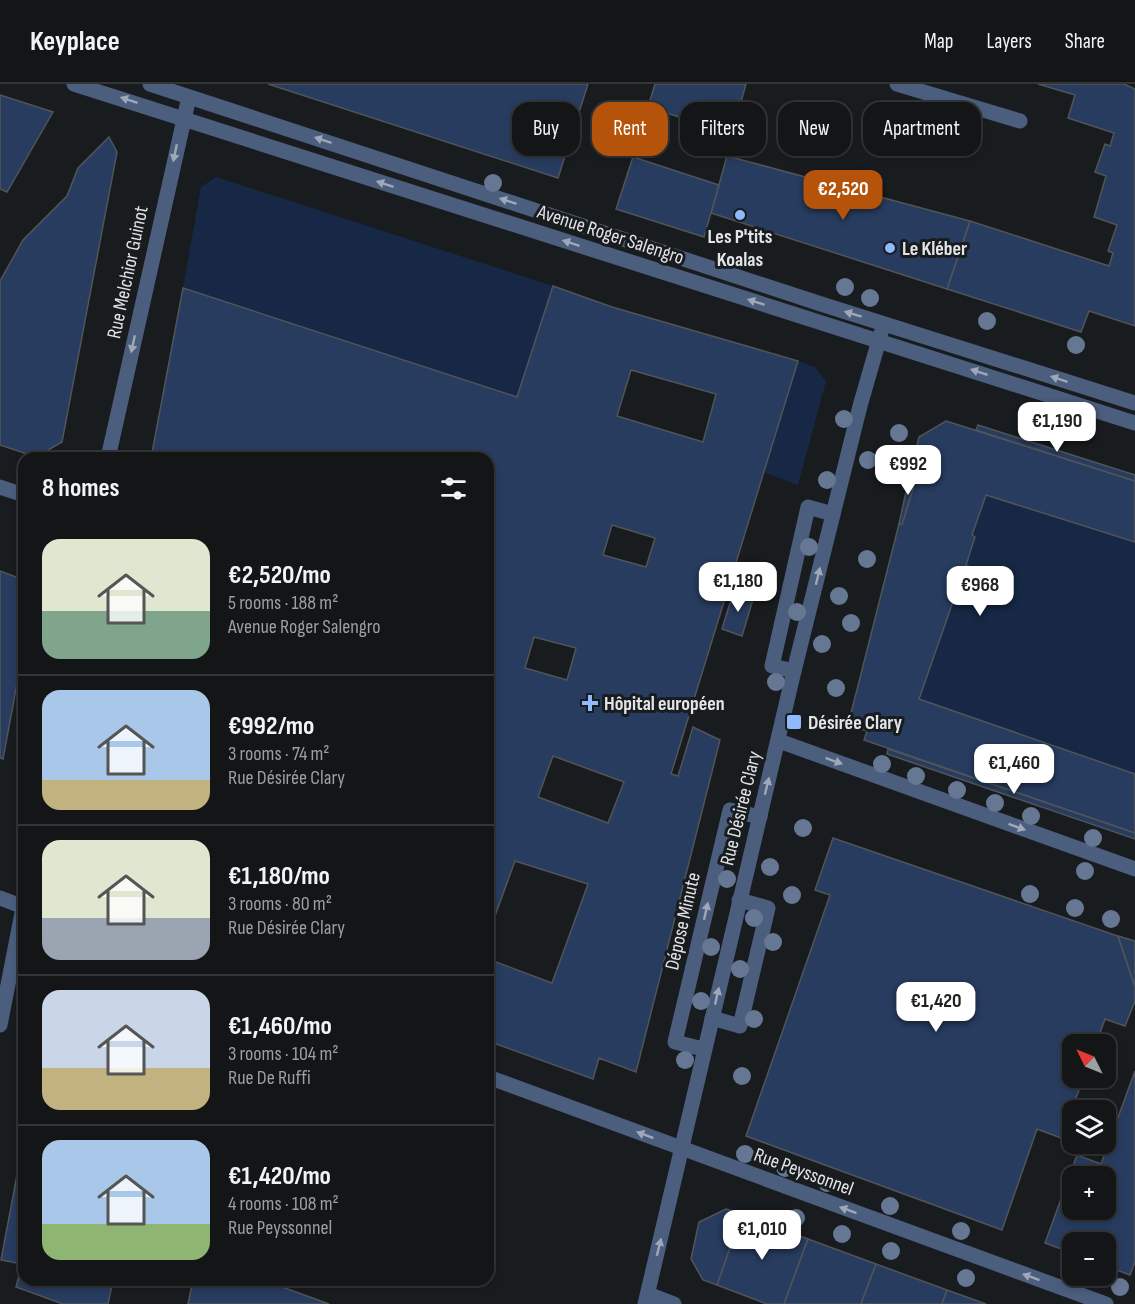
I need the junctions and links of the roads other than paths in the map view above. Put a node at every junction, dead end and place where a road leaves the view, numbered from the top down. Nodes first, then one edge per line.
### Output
1 (76, 84) edge
2 (150, 84) edge
3 (897, 84) edge
4 (189, 97) junction
5 (182, 118) junction
6 (1020, 121) dead end
7 (883, 323) junction
8 (879, 342) junction
9 (1135, 403) edge
10 (1135, 423) edge
11 (109, 452) edge
12 (0, 487) edge
13 (18, 493) edge
14 (833, 514) junction
15 (794, 671) junction
16 (779, 741) junction
17 (759, 817) junction
18 (1135, 869) edge
19 (0, 898) edge
20 (739, 900) junction
21 (18, 904) edge
22 (18, 936) edge
23 (711, 1018) junction
24 (0, 1025) edge
25 (703, 1050) junction
26 (494, 1079) edge
27 (682, 1149) junction
28 (646, 1299) edge
29 (674, 1304) edge
30 (1106, 1304) edge

5 -> 1 street, Avenue Roger Salengro
2 - 4 street, Avenue Roger Salengro
3 - 6 street
4 - 5 street, Rue Melchior Guinot
7 -> 4 street, Avenue Roger Salengro
8 -> 5 street, Avenue Roger Salengro
5 -> 11 street, Rue Melchior Guinot
7 - 8 street, Rue Désirée Clary
9 -> 7 street, Avenue Roger Salengro
10 -> 8 street, Avenue Roger Salengro
8 - 14 street, Rue Désirée Clary
12 - 13 street
15 -> 14 street, Rue Désirée Clary
14 - 15 street
15 - 16 street, Rue Désirée Clary
17 -> 16 street, Rue Désirée Clary
16 -> 18 street
17 - 20 street, Rue Désirée Clary
25 -> 17 street, Dépose Minute
19 - 21 street
23 -> 20 street, Rue Désirée Clary
20 - 23 street
22 - 24 street
23 - 25 street, Rue Désirée Clary
25 - 27 street, Rue Désirée Clary
27 -> 26 street, Rue Peyssonnel
28 -> 27 street, Rue Désirée Clary
30 -> 27 street, Rue Peyssonnel
28 - 29 street

